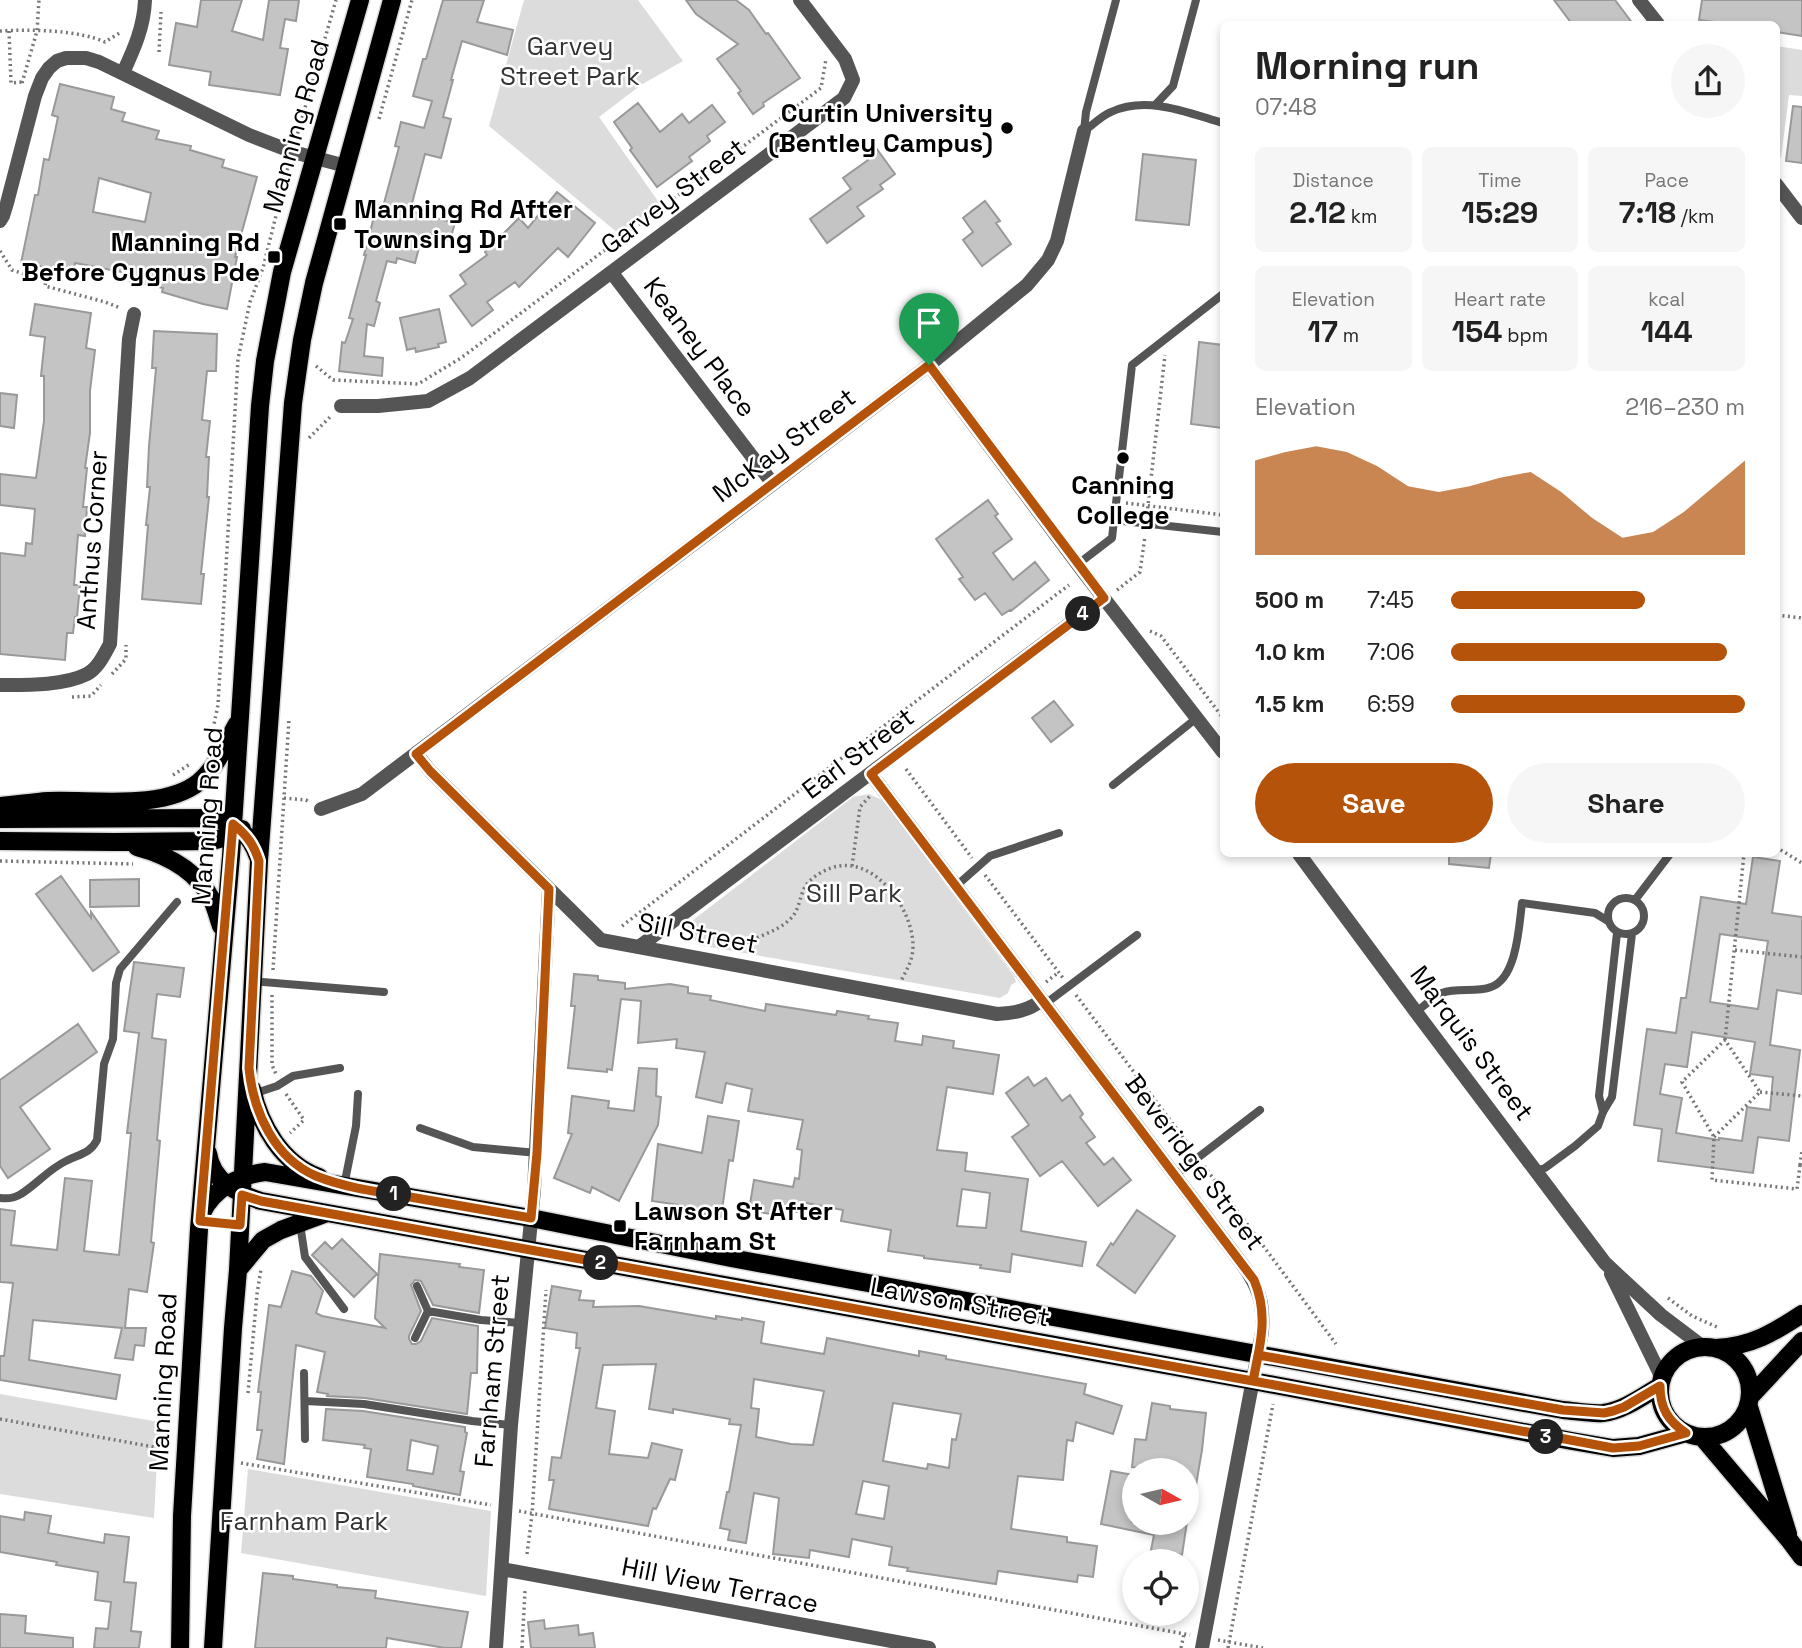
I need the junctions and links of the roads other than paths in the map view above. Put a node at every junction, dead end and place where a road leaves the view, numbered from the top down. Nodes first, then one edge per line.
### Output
1 (145, 0) edge
2 (360, 0) edge
3 (392, 0) edge
4 (800, 0) edge
5 (1115, 0) edge
6 (1196, 0) edge
7 (1640, 0) edge
8 (1656, 21) edge
9 (123, 73) junction
10 (1156, 104) junction
11 (1220, 122) edge
12 (1084, 131) junction
13 (315, 158) junction
14 (346, 166) junction
15 (1780, 189) edge
16 (1802, 218) edge
17 (0, 220) edge
18 (612, 273) junction
19 (1220, 296) edge
20 (134, 314) road end
21 (929, 365) junction
22 (341, 407) road end
23 (773, 484) junction
24 (1115, 520) junction
25 (1220, 532) edge
26 (1078, 565) junction
27 (1110, 595) junction
28 (0, 685) edge
29 (1198, 717) junction
30 (240, 719) junction
31 (1220, 748) edge
32 (416, 754) junction
33 (871, 774) junction
34 (1113, 785) dead end
35 (270, 801) junction
36 (0, 806) edge
37 (321, 809) road end
38 (0, 819) edge
39 (235, 830) junction
40 (1059, 833) dead end
41 (0, 841) edge
42 (115, 842) junction
43 (1300, 857) edge
44 (1669, 857) edge
45 (259, 861) junction
46 (955, 887) junction
47 (549, 889) junction
48 (1635, 900) junction
49 (177, 902) dead end
50 (1610, 906) junction
51 (1595, 913) junction
52 (1608, 921) junction
53 (1617, 933) junction
54 (1632, 934) junction
55 (1137, 935) dead end
56 (224, 936) junction
57 (640, 947) junction
58 (252, 981) junction
59 (384, 992) dead end
60 (1043, 1002) junction
61 (1416, 1012) junction
62 (249, 1068) junction
63 (340, 1068) dead end
64 (253, 1094) junction
65 (358, 1094) dead end
66 (1260, 1110) dead end
67 (1602, 1112) junction
68 (420, 1128) dead end
69 (207, 1142) junction
70 (537, 1153) junction
71 (1535, 1171) junction
72 (1174, 1175) junction
73 (237, 1186) junction
74 (344, 1186) junction
75 (0, 1198) edge
76 (327, 1213) junction
77 (531, 1218) junction
78 (200, 1221) junction
79 (300, 1223) junction
80 (527, 1249) junction
81 (1605, 1263) junction
82 (238, 1270) junction
83 (417, 1286) dead end
84 (344, 1309) dead end
85 (428, 1311) junction
86 (1802, 1314) edge
87 (520, 1323) junction
88 (415, 1338) dead end
89 (1802, 1341) edge
90 (1709, 1347) junction
91 (1258, 1355) junction
92 (304, 1373) dead end
93 (1253, 1381) junction
94 (1661, 1382) junction
95 (304, 1401) junction
96 (1749, 1402) junction
97 (510, 1425) junction
98 (1694, 1435) junction
99 (305, 1438) dead end
100 (1790, 1541) junction
101 (1802, 1557) edge
102 (502, 1569) junction
103 (869, 1643) edge
104 (1203, 1643) edge
105 (180, 1648) edge
106 (213, 1648) edge
107 (496, 1648) edge
108 (929, 1648) edge

1 - 9 street
2 - 13 main road, Manning Road
3 - 14 main road
4 - 18 street, Garvey Street
5 - 12 lane, McKay Street
6 - 10 lane
7 - 8 street
9 - 13 street
9 - 17 street
10 - 11 lane
10 - 12 lane
12 - 21 street, McKay Street
13 - 14 street
13 - 30 main road, Manning Road
14 - 35 main road
15 - 16 street
18 - 22 street, Garvey Street
18 - 23 street, Keaney Place
19 - 24 lane
20 - 28 street, Anthus Corner
21 - 23 street, McKay Street
21 - 26 street
23 - 32 street, McKay Street
24 - 25 lane
24 - 26 lane
26 - 27 street
27 - 29 street
27 - 33 street, Earl Street
29 - 31 street
29 - 34 lane
30 - 36 main road
30 - 39 main road, Manning Road
32 - 37 street, McKay Street
32 - 47 street, Sill Street
33 - 46 street, Beveridge Street
33 - 57 street, Earl Street
35 - 39 main road
35 - 45 main road
38 - 39 main road
39 - 42 main road
39 - 45 main road
39 - 56 main road, Manning Road
40 - 46 lane
41 - 42 main road
42 - 56 main road
43 - 61 street, Marquis Street
44 - 48 lane
45 - 58 main road
46 - 60 street, Beveridge Street
47 - 57 street, Sill Street
47 - 70 street, Farnham Street
48 - 50 lane
48 - 54 lane
49 - 75 lane
50 - 51 lane
50 - 52 lane
51 - 52 lane
51 - 61 lane
52 - 53 lane
53 - 54 lane
53 - 67 lane
54 - 67 lane
55 - 60 lane
56 - 69 main road, Manning Road
57 - 60 street, Sill Street
58 - 59 lane
58 - 62 main road
60 - 72 street, Beveridge Street
61 - 71 street, Marquis Street
62 - 64 main road
62 - 73 main road
63 - 64 lane
64 - 74 main road
65 - 74 lane
66 - 72 lane
67 - 71 lane
68 - 70 lane
69 - 73 main road
69 - 78 main road, Manning Road
70 - 77 street, Farnham Street
71 - 81 street, Marquis Street
72 - 91 street, Beveridge Street
73 - 74 main road, Lawson Street
73 - 76 main road, Lawson Street
73 - 78 main road
73 - 82 main road
74 - 77 main road, Lawson Street
76 - 79 main road
76 - 80 main road, Lawson Street
77 - 80 street, Farnham Street
77 - 91 main road, Lawson Street
78 - 105 main road, Manning Road
79 - 82 main road
79 - 84 lane
80 - 87 street, Farnham Street
80 - 93 main road, Lawson Street
81 - 90 street, Marquis Street
81 - 94 street, Marquis Street
82 - 106 main road
83 - 85 lane
85 - 87 lane
85 - 88 lane
86 - 90 main road
87 - 97 street, Farnham Street
89 - 96 main road
90 - 94 main road
90 - 96 main road
91 - 93 street, Beveridge Street
91 - 94 main road, Lawson Street
92 - 95 lane
93 - 98 main road, Lawson Street
93 - 104 street, Beveridge Street
94 - 98 main road
95 - 97 lane
95 - 99 lane
96 - 98 main road
96 - 100 main road
97 - 102 street, Farnham Street
98 - 100 main road
100 - 101 main road
102 - 103 street, Hill View Terrace
102 - 107 street, Farnham Street
103 - 108 street, Hill View Terrace

